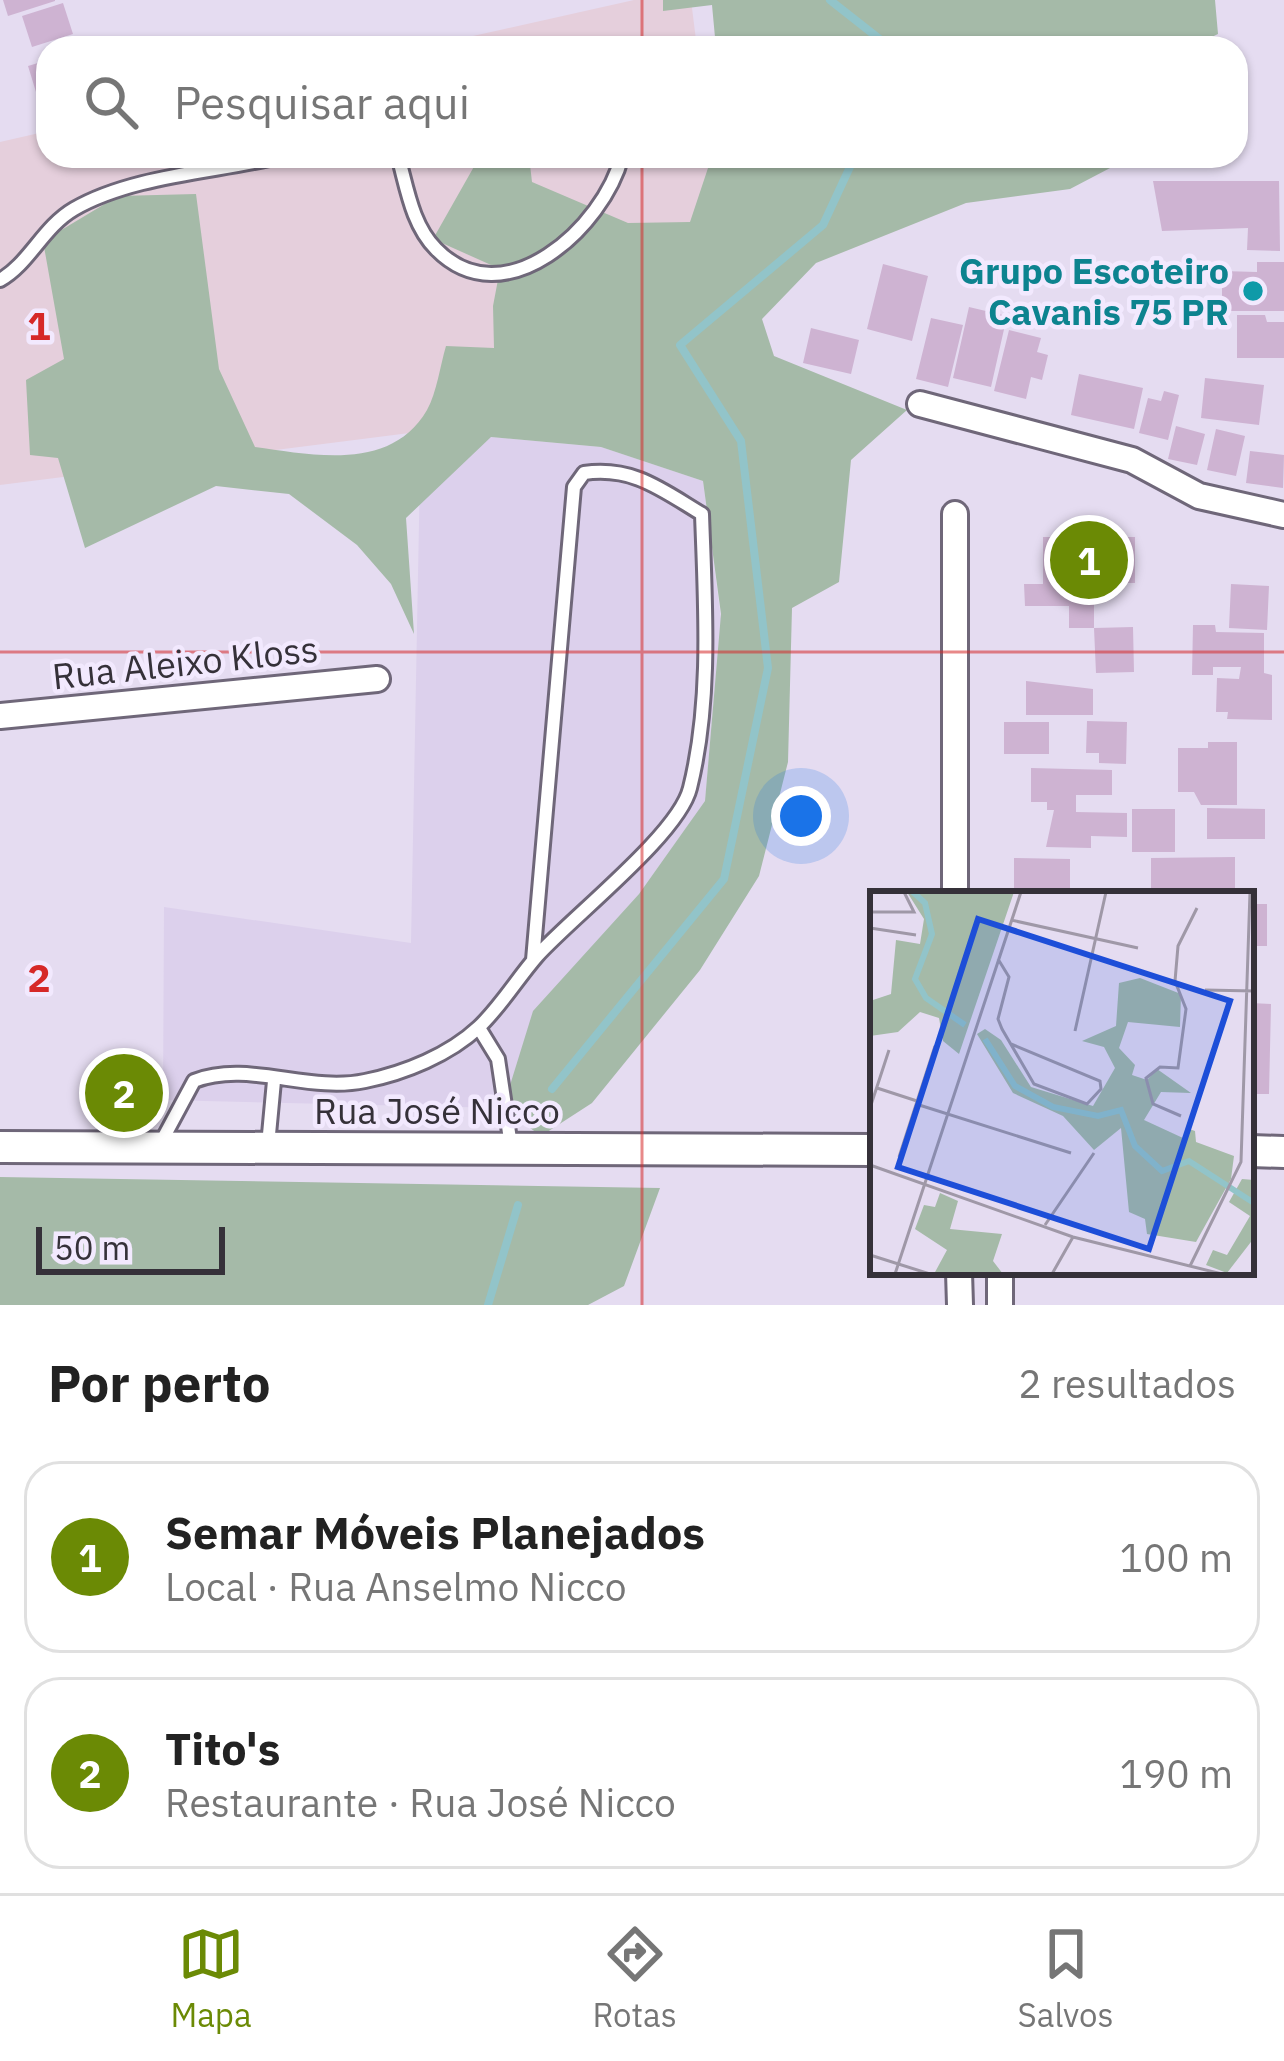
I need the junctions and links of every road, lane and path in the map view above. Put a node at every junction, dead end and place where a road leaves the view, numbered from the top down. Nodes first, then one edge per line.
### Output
1 (227, 168) edge
2 (401, 168) edge
3 (619, 168) edge
4 (0, 280) edge
5 (920, 404) dead end
6 (955, 514) dead end
7 (1284, 515) edge
8 (376, 679) dead end
9 (0, 716) edge
10 (955, 891) edge
11 (533, 960) junction
12 (479, 1028) junction
13 (274, 1081) junction
14 (0, 1148) edge
15 (158, 1148) junction
16 (268, 1148) junction
17 (511, 1149) junction
18 (870, 1150) edge
19 (959, 1275) edge
20 (960, 1305) edge

1 - 4 lane
2 - 3 lane
5 - 7 street
6 - 10 street
8 - 9 street, Rua Aleixo Kloss
11 - 11 lane
11 - 12 lane
12 - 13 lane
12 - 17 lane
13 - 15 lane
13 - 16 lane
14 - 15 street, Rua José Nicco
15 - 16 street, Rua José Nicco
16 - 17 street, Rua José Nicco
17 - 18 street, Rua José Nicco
19 - 20 street

